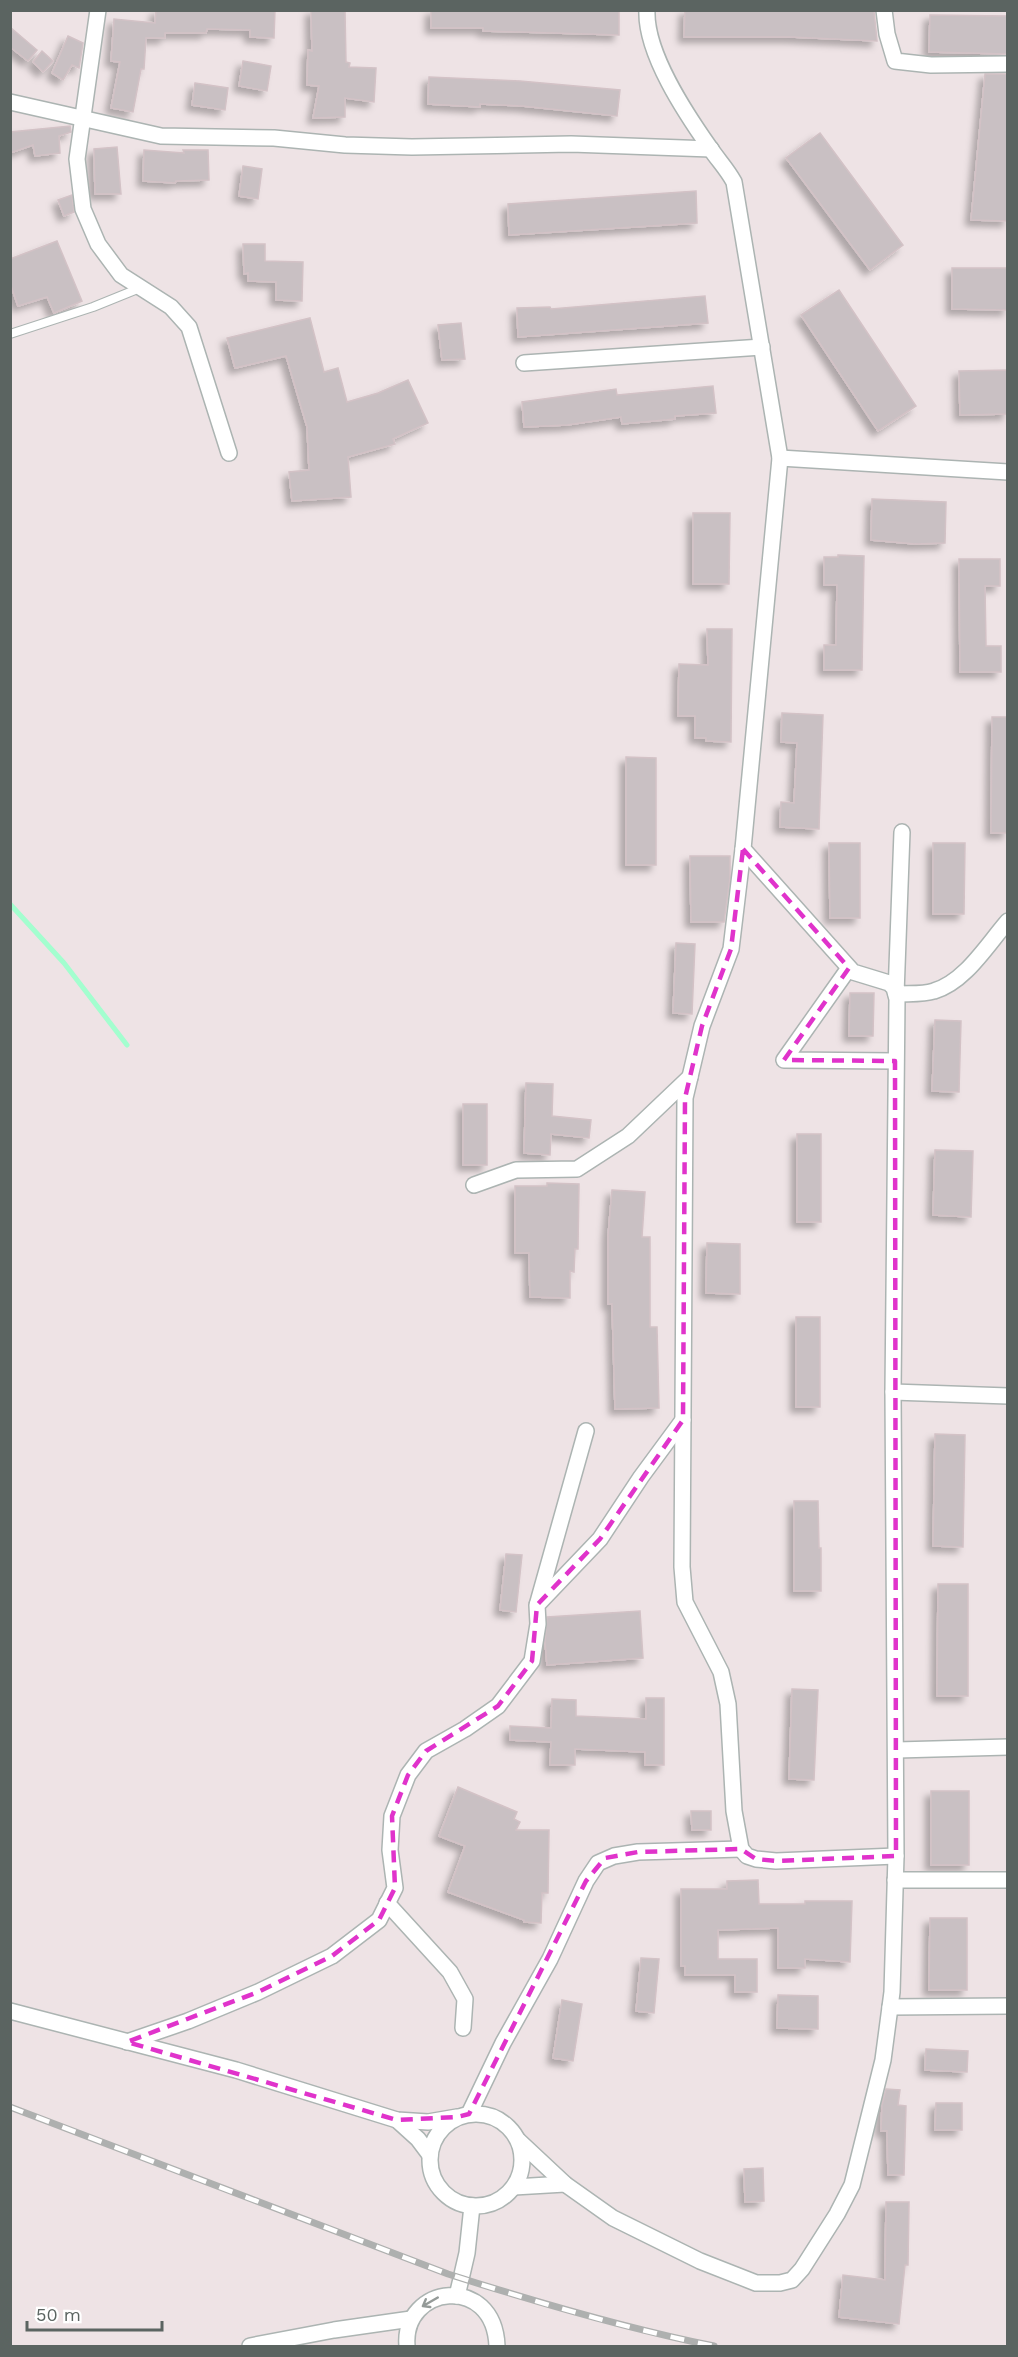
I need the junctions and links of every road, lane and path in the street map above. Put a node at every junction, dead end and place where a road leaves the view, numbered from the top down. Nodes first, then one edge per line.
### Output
1 (98, 10) edge
2 (647, 10) edge
3 (884, 10) edge
4 (1008, 64) edge
5 (10, 102) edge
6 (81, 119) junction
7 (711, 149) junction
8 (141, 287) junction
9 (10, 334) edge
10 (762, 347) junction
11 (524, 363) dead end
12 (230, 453) dead end
13 (780, 458) junction
14 (1008, 472) edge
15 (902, 832) dead end
16 (743, 849) junction
17 (1008, 921) edge
18 (849, 968) junction
19 (896, 994) junction
20 (896, 1060) junction
21 (690, 1077) junction
22 (474, 1185) dead end
23 (893, 1392) junction
24 (1008, 1396) edge
25 (683, 1420) junction
26 (586, 1431) dead end
27 (537, 1605) junction
28 (1008, 1747) edge
29 (897, 1750) junction
30 (741, 1849) junction
31 (896, 1856) junction
32 (896, 1880) junction
33 (1008, 1880) edge
34 (387, 1903) junction
35 (1008, 2006) edge
36 (890, 2007) junction
37 (10, 2011) edge
38 (463, 2028) dead end
39 (127, 2042) junction
40 (463, 2115) junction
41 (397, 2120) junction
42 (519, 2140) junction
43 (430, 2155) junction
44 (565, 2184) junction
45 (514, 2187) junction
46 (472, 2206) junction
47 (457, 2296) junction
48 (411, 2319) junction
49 (404, 2343) edge
50 (250, 2346) edge
51 (497, 2346) edge

1 - 6 street
2 - 7 street
3 - 4 street
5 - 6 street
6 - 7 street
6 - 8 street
7 - 10 street
8 - 9 lane
8 - 12 street
10 - 11 street
10 - 13 street
13 - 14 street
13 - 16 street
15 - 19 street
16 - 18 street
16 - 21 street
17 - 19 street
18 - 19 street
18 - 20 street
19 - 20 street
20 - 23 street
21 - 22 street
21 - 25 street
23 - 24 street
23 - 29 street
25 - 27 street
25 - 30 street
26 - 27 street
27 - 34 street
28 - 29 street
29 - 31 street
30 - 31 street
30 - 40 street
31 - 32 street
32 - 33 street
32 - 36 street
34 - 38 street
34 - 39 street
35 - 36 street
36 - 44 street
37 - 39 street
39 - 41 street
40 - 41 street
40 - 42 street
40 - 43 street
41 - 43 street
42 - 44 street
42 - 45 street
43 - 46 street
44 - 45 street
45 - 46 street
46 - 47 street
47 -> 48 street
47 - 51 street
48 - 49 street
48 - 50 street

